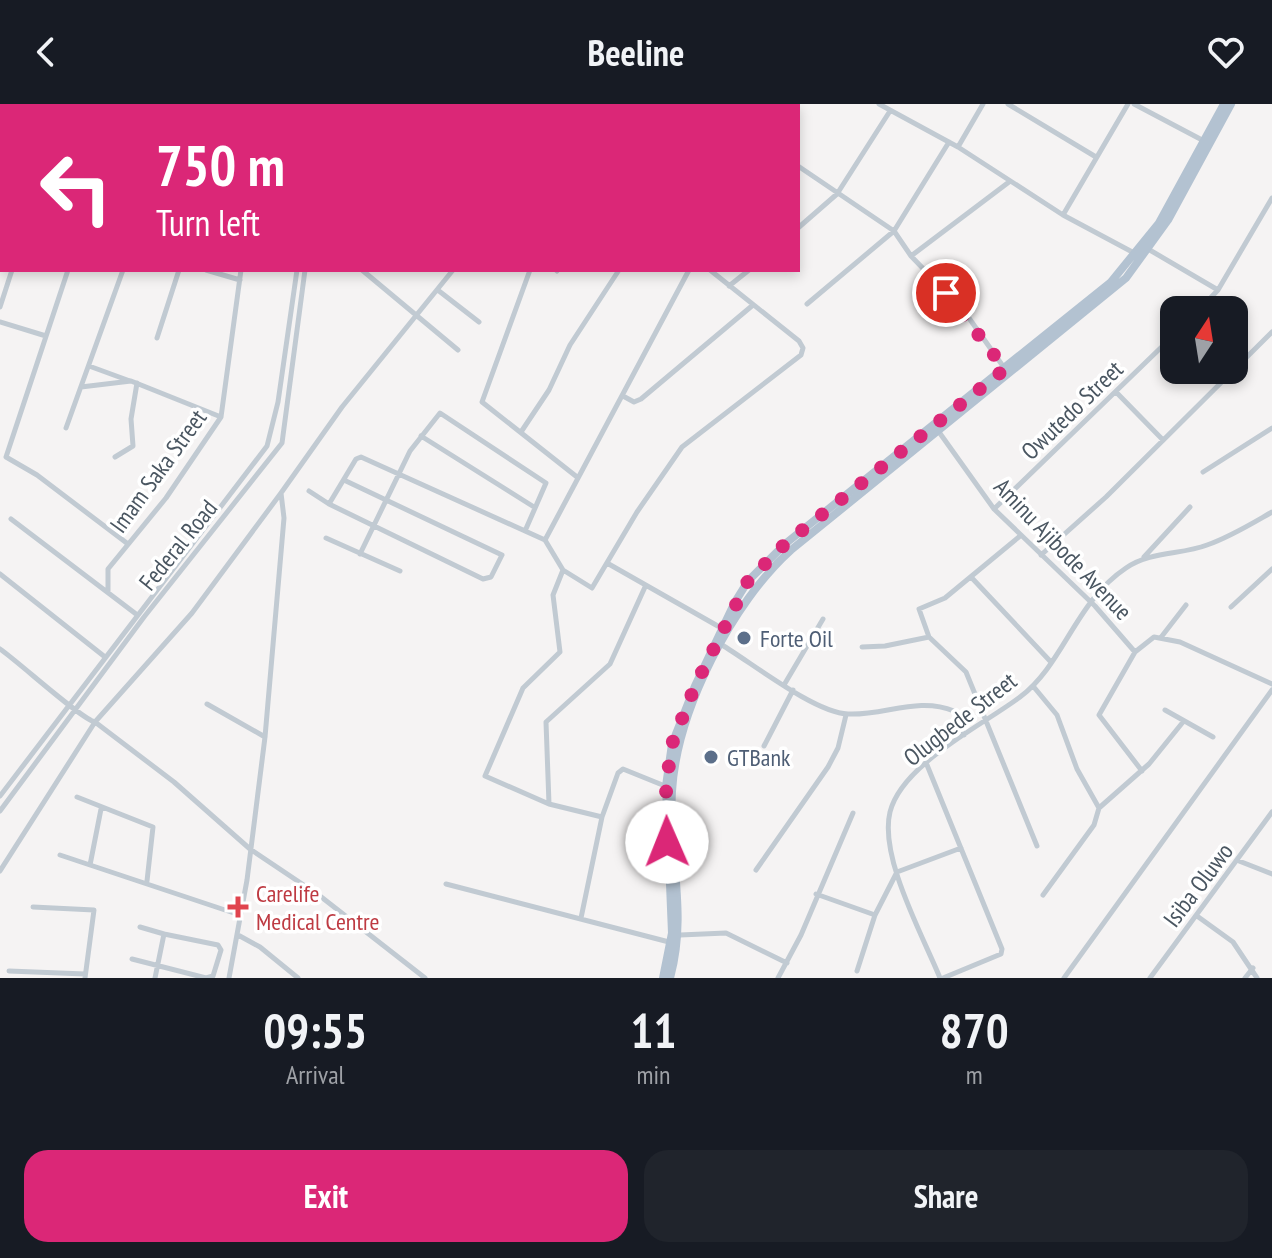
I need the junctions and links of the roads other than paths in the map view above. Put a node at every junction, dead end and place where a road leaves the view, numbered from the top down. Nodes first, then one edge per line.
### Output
1 (879, 104) edge
2 (983, 104) edge
3 (1008, 104) edge
4 (1131, 104) edge
5 (1224, 104) edge
6 (1231, 104) edge
7 (890, 111) junction
8 (949, 142) junction
9 (1205, 142) junction
10 (958, 147) junction
11 (1096, 157) junction
12 (800, 167) edge
13 (1009, 182) junction
14 (837, 194) junction
15 (1272, 198) edge
16 (1063, 215) junction
17 (800, 226) edge
18 (894, 231) junction
19 (1148, 249) junction
20 (1136, 254) junction
21 (911, 256) junction
22 (11, 272) edge
23 (67, 272) edge
24 (122, 272) edge
25 (178, 272) edge
26 (213, 272) edge
27 (241, 272) edge
28 (297, 272) edge
29 (305, 272) edge
30 (364, 272) edge
31 (452, 272) edge
32 (529, 272) edge
33 (618, 272) edge
34 (688, 272) edge
35 (712, 272) edge
36 (746, 272) edge
37 (240, 280) junction
38 (729, 286) junction
39 (1218, 290) junction
40 (439, 291) junction
41 (1212, 296) edge
42 (807, 304) dead end
43 (753, 305) junction
44 (0, 307) edge
45 (418, 317) junction
46 (0, 322) edge
47 (479, 322) dead end
48 (1272, 332) edge
49 (46, 336) junction
50 (157, 338) dead end
51 (1160, 349) edge
52 (458, 350) dead end
53 (284, 357) junction
54 (293, 358) junction
55 (89, 366) junction
56 (1005, 369) junction
57 (134, 382) junction
58 (81, 387) junction
59 (1116, 392) junction
60 (623, 396) junction
61 (221, 417) junction
62 (66, 428) dead end
63 (1272, 428) edge
64 (521, 432) junction
65 (939, 432) junction
66 (421, 436) junction
67 (1163, 440) junction
68 (3, 456) edge
69 (115, 457) dead end
70 (1203, 472) dead end
71 (399, 475) junction
72 (577, 477) junction
73 (346, 481) junction
74 (309, 491) dead end
75 (281, 493) junction
76 (386, 500) junction
77 (329, 504) junction
78 (534, 507) junction
79 (1190, 507) dead end
80 (994, 509) junction
81 (1272, 512) edge
82 (11, 519) dead end
83 (373, 526) junction
84 (525, 531) junction
85 (1020, 536) junction
86 (326, 538) dead end
87 (545, 540) junction
88 (128, 544) junction
89 (360, 554) junction
90 (1041, 555) junction
91 (1144, 558) junction
92 (607, 563) junction
93 (1272, 569) edge
94 (563, 570) junction
95 (400, 571) dead end
96 (0, 574) edge
97 (971, 577) junction
98 (645, 587) junction
99 (108, 592) junction
100 (1088, 602) junction
101 (1186, 605) dead end
102 (1231, 607) dead end
103 (136, 614) junction
104 (823, 619) dead end
105 (723, 629) junction
106 (1162, 636) junction
107 (929, 637) junction
108 (722, 645) junction
109 (862, 647) dead end
110 (0, 649) edge
111 (1135, 652) junction
112 (105, 657) junction
113 (1050, 661) junction
114 (784, 685) junction
115 (1033, 686) junction
116 (1272, 687) edge
117 (793, 690) junction
118 (207, 704) dead end
119 (73, 706) junction
120 (1165, 710) dead end
121 (846, 715) junction
122 (983, 721) junction
123 (95, 722) junction
124 (1183, 722) junction
125 (964, 735) junction
126 (265, 737) junction
127 (1213, 737) dead end
128 (764, 746) dead end
129 (927, 765) junction
130 (1142, 771) junction
131 (666, 786) junction
132 (0, 796) edge
133 (77, 797) dead end
134 (549, 804) junction
135 (1099, 808) junction
136 (101, 809) junction
137 (0, 811) edge
138 (1272, 812) edge
139 (853, 813) dead end
140 (602, 817) junction
141 (1037, 846) dead end
142 (961, 848) junction
143 (250, 849) junction
144 (60, 855) dead end
145 (1239, 861) junction
146 (90, 865) junction
147 (672, 866) junction
148 (756, 870) dead end
149 (0, 871) edge
150 (897, 872) junction
151 (1272, 874) edge
152 (147, 881) junction
153 (446, 884) dead end
154 (816, 894) junction
155 (1043, 895) dead end
156 (33, 907) dead end
157 (240, 915) junction
158 (875, 915) junction
159 (1197, 916) junction
160 (581, 918) junction
161 (140, 927) dead end
162 (164, 934) junction
163 (238, 935) junction
164 (680, 935) junction
165 (671, 942) junction
166 (132, 959) dead end
167 (787, 963) junction
168 (158, 965) junction
169 (1253, 968) junction
170 (414, 969) junction
171 (9, 971) dead end
172 (857, 971) dead end
173 (35, 976) edge
174 (85, 976) edge
175 (155, 978) edge
176 (229, 978) edge
177 (298, 978) edge
178 (408, 978) edge
179 (425, 978) edge
180 (663, 978) edge
181 (670, 978) edge
182 (778, 978) edge
183 (942, 978) edge
184 (1064, 978) edge
185 (1150, 978) edge
186 (1245, 978) edge
187 (1257, 978) edge

1 - 7 street
2 - 10 street
3 - 11 street
4 - 9 street
4 - 11 street
5 - 9 main road
6 - 19 main road
7 - 8 street
7 - 14 street
8 - 10 street
8 - 18 street
9 - 20 main road
10 - 13 street
11 - 16 street
12 - 14 street
13 - 16 street
13 - 21 street
14 - 17 street
14 - 18 street
15 - 39 street
16 - 20 street
18 - 21 street
18 - 42 street
19 - 39 street
19 - 65 main road
20 - 56 main road
21 - 56 street
22 - 44 street
23 - 49 street
24 - 55 street
25 - 50 street
26 - 37 street
27 - 37 street, Imam Saka Street
28 - 53 street, Federal Road
29 - 54 street, Federal Road
30 - 45 street
31 - 40 street
32 - 64 street
33 - 64 street
34 - 60 street
35 - 38 street
36 - 38 street
37 - 61 street, Imam Saka Street
38 - 43 street
39 - 41 street
40 - 45 street
40 - 47 street
43 - 60 street
43 - 92 street
45 - 52 street
45 - 75 street
46 - 49 street
48 - 67 street
49 - 68 street
51 - 59 street, Owutedo Street
53 - 54 street
53 - 103 street, Federal Road
54 - 119 street, Federal Road
55 - 57 street
55 - 58 street
56 - 105 main road
57 - 58 street
57 - 61 street
57 - 69 street
58 - 62 street
59 - 67 street
59 - 80 street, Owutedo Street
60 - 72 street
61 - 88 street, Imam Saka Street
63 - 70 street
64 - 72 street
65 - 80 street, Aminu Ajibode Avenue
65 - 108 main road
66 - 71 street
66 - 78 street
66 - 78 street
67 - 90 street
68 - 88 street
71 - 73 street
71 - 76 street
71 - 84 street
72 - 87 street
73 - 76 street
73 - 77 street
74 - 77 street
75 - 123 street
75 - 126 street
76 - 83 street
76 - 83 street
77 - 83 street
78 - 84 street
79 - 91 street
80 - 85 street, Aminu Ajibode Avenue
81 - 91 street, Olugbede Street
82 - 99 street
83 - 89 street
84 - 87 street
85 - 90 street, Aminu Ajibode Avenue
85 - 97 street
86 - 89 street
87 - 94 street
88 - 99 street, Imam Saka Street
89 - 95 street
90 - 100 street, Aminu Ajibode Avenue
91 - 100 street, Olugbede Street
92 - 94 street
92 - 98 street
93 - 102 street
94 - 134 street
96 - 112 street
97 - 107 street
97 - 113 street
98 - 105 street
98 - 134 street
99 - 103 street
100 - 111 street, Aminu Ajibode Avenue
100 - 113 street, Olugbede Street
101 - 106 street
103 - 112 street, Federal Road
104 - 114 street
105 - 131 main road
106 - 111 street
106 - 116 street
107 - 109 street
107 - 122 street
108 - 114 street
108 - 147 main road
110 - 119 street
111 - 130 street
112 - 119 street, Federal Road
113 - 115 street, Olugbede Street
114 - 117 street
115 - 122 street, Olugbede Street
115 - 135 street
116 - 184 street
117 - 121 street
117 - 128 street
118 - 126 street
119 - 123 street
119 - 132 street, Federal Road
119 - 137 street, Federal Road
120 - 124 street
121 - 125 street
121 - 148 street
122 - 125 street, Olugbede Street
122 - 141 street
123 - 143 street
123 - 149 street
124 - 127 street
124 - 130 street
125 - 129 street, Olugbede Street
126 - 143 street
129 - 142 street
129 - 150 street, Olugbede Street
130 - 135 street
131 - 140 street
131 - 147 main road
133 - 136 street
134 - 140 street
135 - 155 street
136 - 146 street
136 - 152 street
138 - 145 street, Isiba Oluwo
139 - 154 street
140 - 160 street
142 - 150 street
142 - 183 street
143 - 157 street
143 - 170 street
144 - 146 street
145 - 151 street
145 - 159 street, Isiba Oluwo
146 - 152 street
147 - 164 main road
147 - 165 main road
150 - 158 street
150 - 183 street, Olugbede Street
152 - 157 street
153 - 160 street
154 - 158 street
154 - 167 street
156 - 174 street
157 - 163 street
158 - 172 street
159 - 169 street
159 - 185 street, Isiba Oluwo
160 - 165 street
161 - 162 street
162 - 168 street
162 - 168 street
163 - 176 street
163 - 177 street
164 - 167 street
164 - 181 main road
165 - 180 main road
166 - 168 street
167 - 182 street
168 - 175 street
169 - 186 street
169 - 187 street
170 - 178 street
170 - 179 street
171 - 173 street
173 - 174 street

